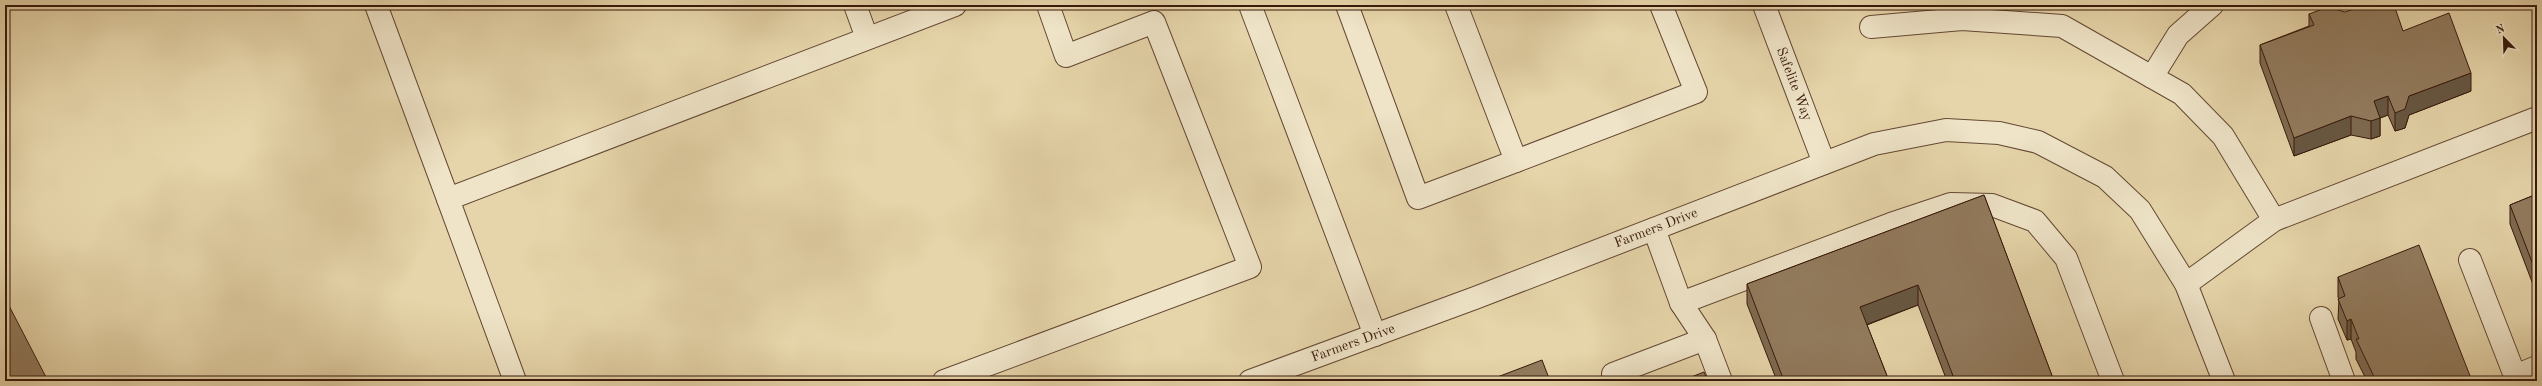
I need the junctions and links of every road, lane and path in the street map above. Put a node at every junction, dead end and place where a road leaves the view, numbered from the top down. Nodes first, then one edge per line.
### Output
1 (376, 5) edge
2 (854, 5) edge
3 (955, 5) edge
4 (1048, 5) edge
5 (1250, 5) edge
6 (1346, 5) edge
7 (1456, 5) edge
8 (1661, 5) edge
9 (1764, 5) edge
10 (2212, 5) edge
11 (1871, 26) dead end
12 (867, 38) junction
13 (2152, 77) junction
14 (2537, 118) edge
15 (1516, 161) junction
16 (1824, 163) junction
17 (448, 199) junction
18 (2274, 220) junction
19 (1654, 229) junction
20 (2470, 260) dead end
21 (2186, 284) junction
22 (1681, 303) junction
23 (2321, 318) dead end
24 (1375, 335) junction
25 (1705, 338) junction
26 (2537, 367) edge
27 (2516, 378) edge
28 (515, 381) edge
29 (944, 381) edge
30 (1250, 381) edge
31 (1615, 381) edge
32 (1721, 381) edge
33 (2113, 381) edge
34 (2224, 381) edge
35 (2344, 381) edge

1 - 17 street
2 - 12 street
3 - 12 street
4 - 29 street
5 - 24 street
6 - 15 street
7 - 15 street
8 - 15 street
9 - 16 street, Safelite Way
10 - 13 street
11 - 13 street
12 - 17 street
13 - 18 street
14 - 18 street
16 - 19 street, Farmers Drive
16 - 21 street, Farmers Drive
17 - 28 street
18 - 21 street
19 - 22 street
19 - 24 street, Farmers Drive
20 - 27 street
21 - 34 street, Farmers Drive
22 - 25 street
22 - 33 street
23 - 35 street
24 - 30 street, Farmers Drive
25 - 31 street
25 - 32 street
26 - 27 street

